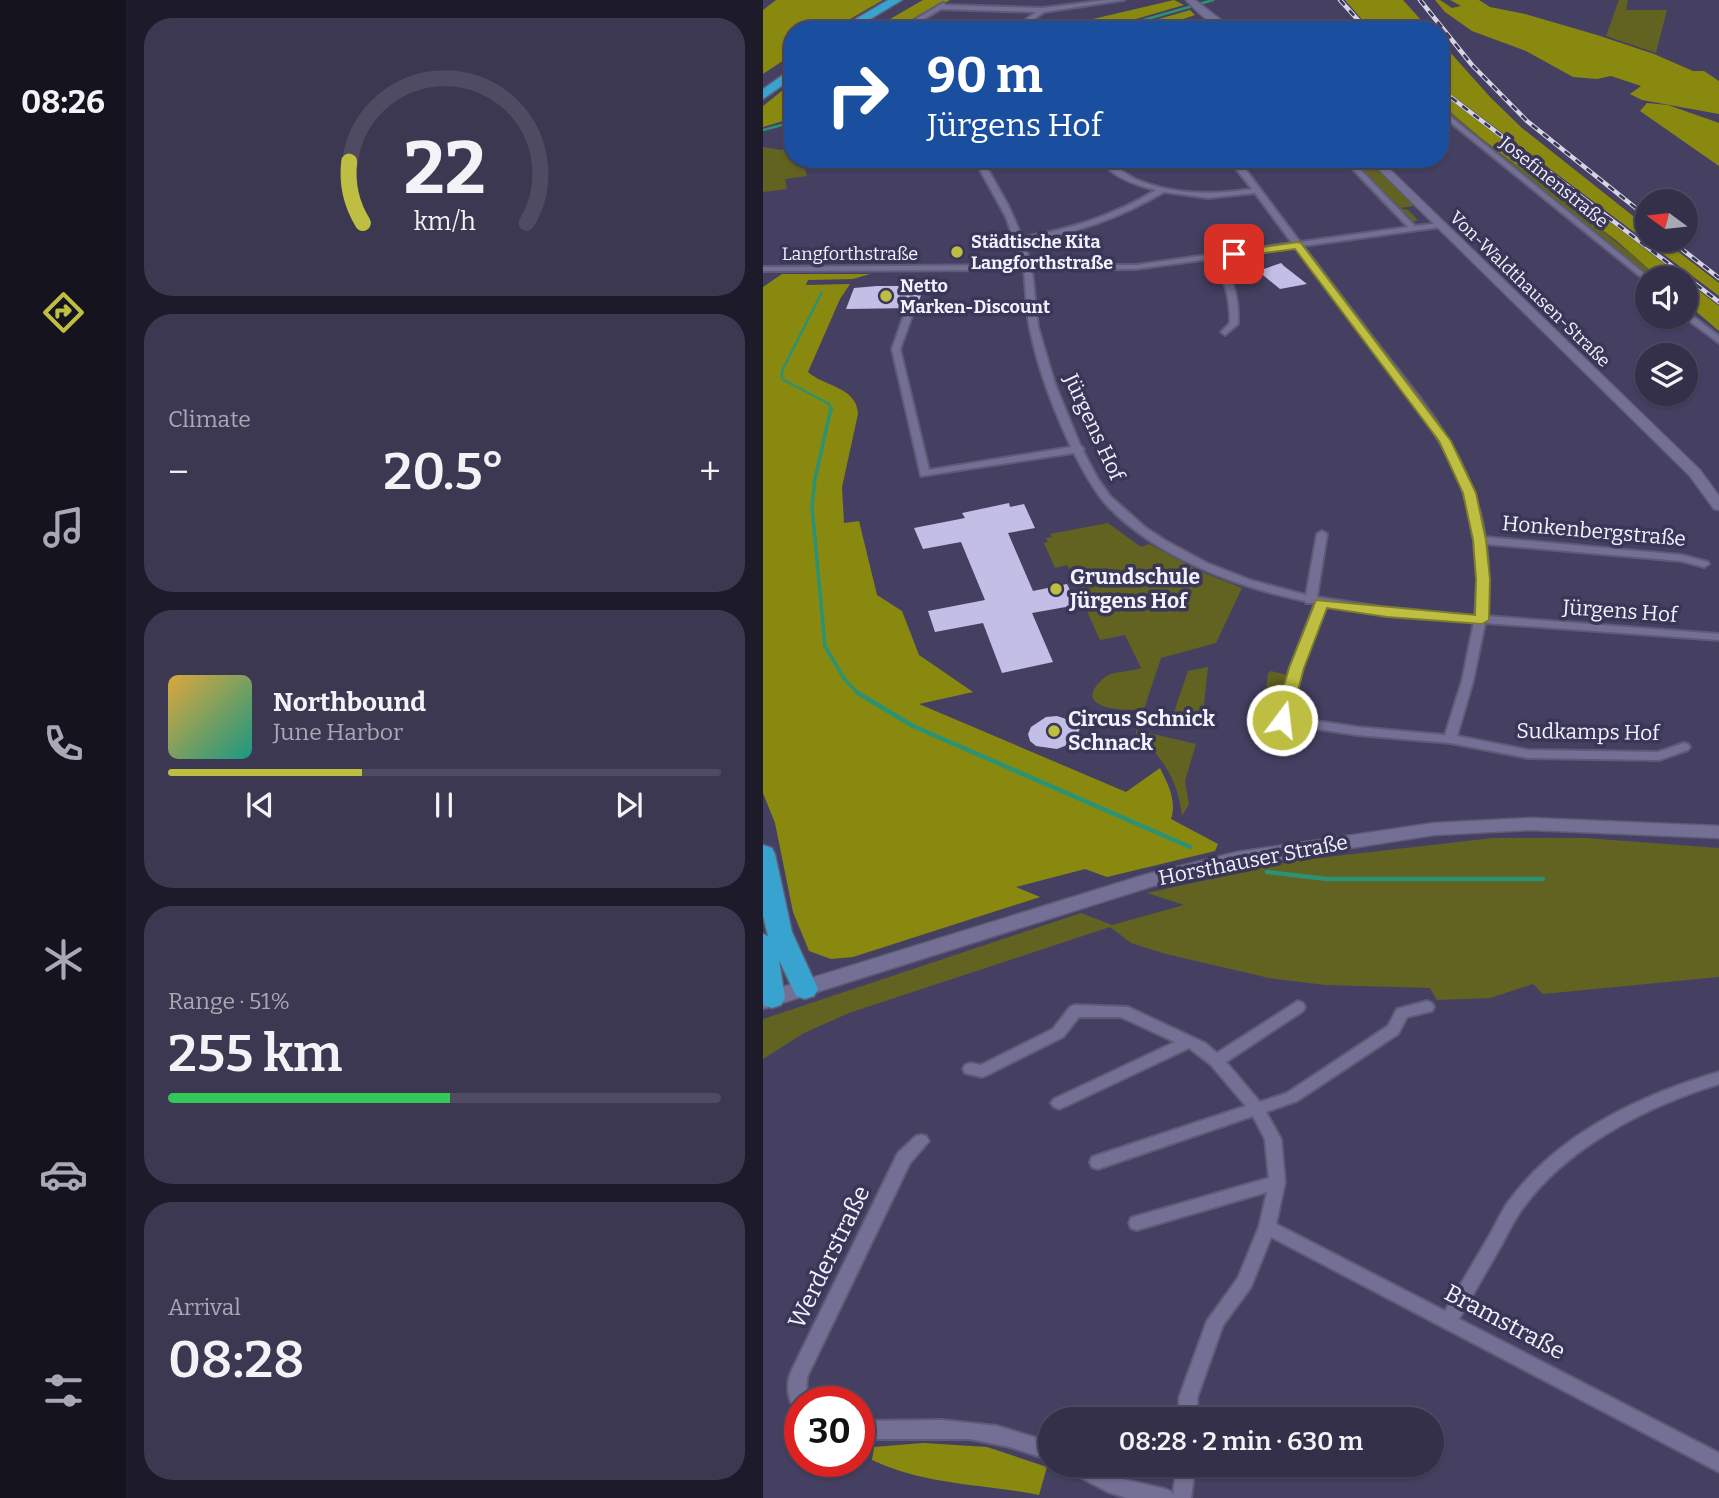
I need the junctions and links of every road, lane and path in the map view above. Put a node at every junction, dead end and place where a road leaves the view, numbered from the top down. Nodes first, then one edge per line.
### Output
1 (896, 0) edge
2 (910, 0) edge
3 (953, 0) edge
4 (1121, 0) edge
5 (1100, 2) edge
6 (1193, 4) edge
7 (938, 7) junction
8 (1042, 10) junction
9 (859, 21) edge
10 (873, 21) edge
11 (915, 21) edge
12 (1028, 21) edge
13 (1217, 21) edge
14 (784, 68) edge
15 (784, 79) edge
16 (763, 83) edge
17 (763, 95) edge
18 (1449, 117) edge
19 (983, 168) edge
20 (1108, 168) edge
21 (1237, 168) edge
22 (1355, 168) edge
23 (1382, 168) edge
24 (1164, 188) junction
25 (1257, 191) junction
26 (1438, 225) junction
27 (1414, 229) junction
28 (1020, 240) junction
29 (1298, 245) junction
30 (1213, 257) junction
31 (763, 269) edge
32 (1026, 270) junction
33 (1635, 270) edge
34 (911, 313) dead end
35 (1698, 323) edge
36 (1225, 332) dead end
37 (1719, 340) edge
38 (1079, 449) junction
39 (1719, 506) edge
40 (1322, 534) dead end
41 (1479, 540) junction
42 (1704, 564) dead end
43 (1316, 602) junction
44 (1482, 620) junction
45 (1719, 637) edge
46 (1450, 739) junction
47 (1683, 747) dead end
48 (1719, 832) edge
49 (763, 854) edge
50 (763, 944) edge
51 (805, 989) junction
52 (768, 1000) edge
53 (1298, 1007) dead end
54 (1427, 1007) dead end
55 (1188, 1042) junction
56 (1216, 1061) junction
57 (970, 1069) dead end
58 (1719, 1078) edge
59 (1059, 1103) dead end
60 (1257, 1109) junction
61 (922, 1141) dead end
62 (1098, 1162) dead end
63 (1277, 1182) junction
64 (1137, 1223) dead end
65 (1267, 1227) junction
66 (1449, 1320) junction
67 (799, 1386) edge
68 (1188, 1407) edge
69 (875, 1432) edge
70 (1038, 1447) edge
71 (1719, 1463) edge
72 (1098, 1477) edge
73 (1185, 1477) edge
74 (1165, 1498) edge
75 (1182, 1498) edge

1 - 9 highway
2 - 10 highway
3 - 7 street
4 - 5 street
5 - 8 street
6 - 13 street
7 - 8 street
7 - 11 street
8 - 12 street
14 - 16 highway
15 - 17 highway
18 - 33 street, Josefinenstraße
19 - 28 street
20 - 24 street
21 - 25 street, Honkenbergstraße
22 - 27 street
23 - 26 street, Von-Waldthausen-Straße
24 - 25 street
24 - 28 street
25 - 29 street, Honkenbergstraße
26 - 27 street, Langforthstraße
26 - 39 street, Von-Waldthausen-Straße
27 - 29 street, Langforthstraße
28 - 32 street
29 - 30 street, Langforthstraße
29 - 41 street, Honkenbergstraße
30 - 32 street, Langforthstraße
30 - 36 street
31 - 32 street, Langforthstraße
32 - 38 street, Jürgens Hof
34 - 38 street
35 - 37 street
38 - 43 street, Jürgens Hof
40 - 43 street
41 - 42 street, Honkenbergstraße
41 - 44 street, Honkenbergstraße
43 - 44 street, Jürgens Hof
43 - 46 street, Sudkamps Hof
44 - 45 street, Jürgens Hof
44 - 46 street
46 - 47 street, Sudkamps Hof
48 - 51 street, Horsthauser Straße
49 - 51 highway
50 - 52 highway
51 - 52 street, Horsthauser Straße
53 - 56 street
54 - 60 street
55 - 56 street
55 - 57 street
55 - 59 street
56 - 60 street
58 - 66 street
60 - 62 street
60 - 63 street
61 - 67 street, Werderstraße
63 - 64 street
63 - 65 street
65 - 66 street, Bramstraße
65 - 68 street
66 - 71 street, Bramstraße
69 - 70 street
72 - 74 street
73 - 75 street

